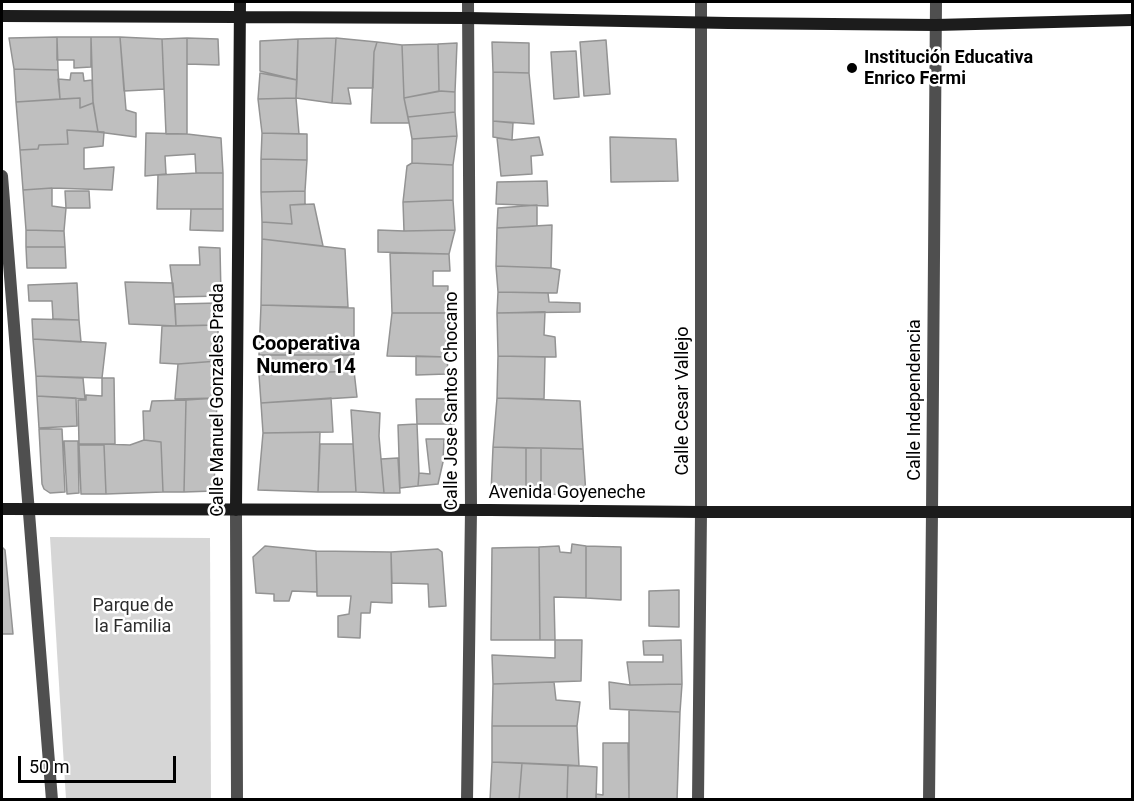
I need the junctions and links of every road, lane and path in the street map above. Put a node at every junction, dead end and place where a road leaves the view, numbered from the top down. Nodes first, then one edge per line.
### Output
1 (240, 2) edge
2 (468, 2) edge
3 (701, 2) edge
4 (936, 2) edge
5 (2, 16) edge
6 (239, 17) junction
7 (468, 18) junction
8 (1132, 20) edge
9 (701, 23) junction
10 (936, 25) junction
11 (2, 176) edge
12 (2, 508) edge
13 (29, 509) junction
14 (236, 510) junction
15 (471, 510) junction
16 (701, 512) junction
17 (932, 512) junction
18 (1132, 512) edge
19 (52, 800) edge
20 (237, 800) edge
21 (467, 800) edge
22 (698, 800) edge
23 (929, 800) edge

1 - 6 street, Calle Manuel Gonzales Prada
2 - 7 street, Calle Jose Santos Chocano
3 - 9 street, Calle Cesar Vallejo
4 - 10 street, Calle Independencia
5 - 6 street
6 - 7 street
6 - 14 street, Calle Manuel Gonzales Prada
7 - 9 street
7 - 15 street, Calle Jose Santos Chocano
8 - 10 street
9 - 10 street
9 - 16 street, Calle Cesar Vallejo
10 - 17 street, Calle Independencia
11 - 13 street
12 - 13 street, Avenida Goyeneche
13 - 14 street, Avenida Goyeneche
13 - 19 street
14 - 15 street, Avenida Goyeneche
14 - 20 street, Calle Manuel Gonzales Prada
15 - 16 street, Avenida Goyeneche
15 - 21 street, Calle Jose Santos Chocano
16 - 17 street, Avenida Goyeneche
16 - 22 street, Calle Cesar Vallejo
17 - 18 street, Avenida Goyeneche
17 - 23 street, Calle Independencia

